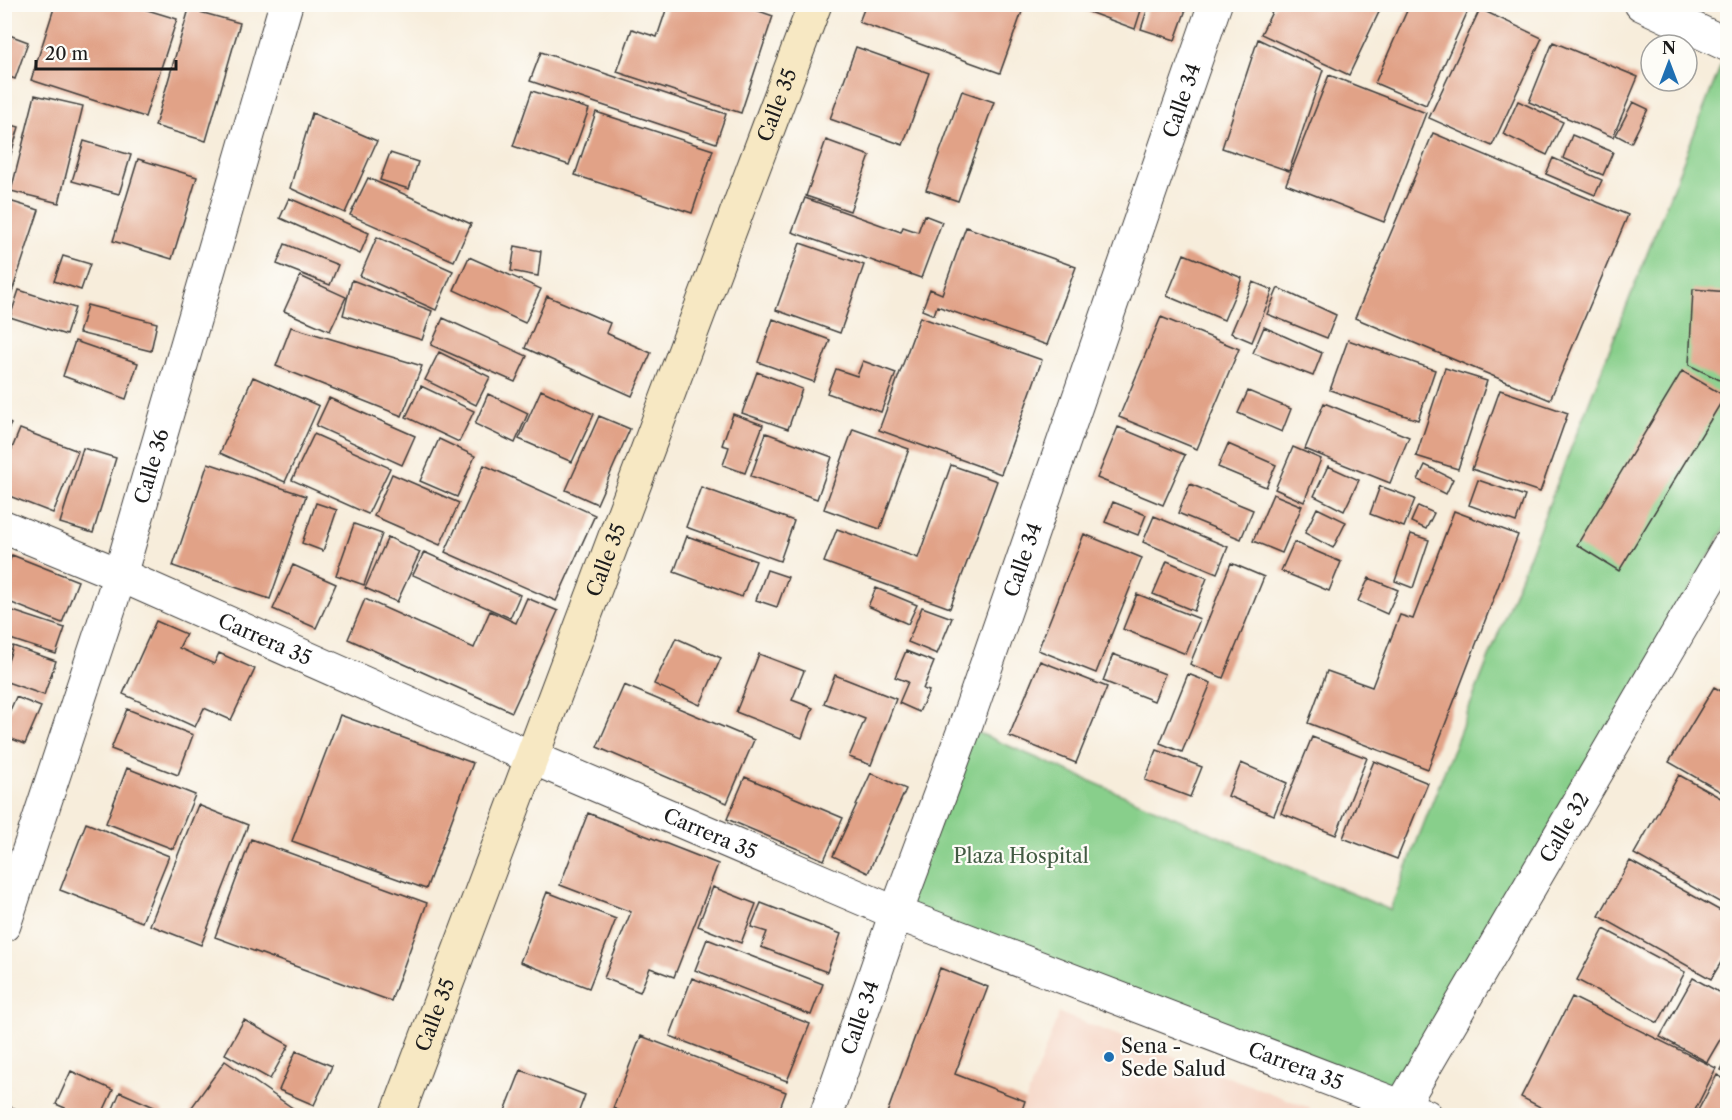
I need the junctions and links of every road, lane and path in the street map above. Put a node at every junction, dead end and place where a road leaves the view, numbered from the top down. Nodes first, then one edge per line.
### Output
1 (286, 4) edge
2 (815, 4) edge
3 (1215, 4) edge
4 (1641, 4) edge
5 (1728, 45) edge
6 (4, 527) edge
7 (1728, 547) edge
8 (120, 575) junction
9 (533, 758) junction
10 (896, 913) junction
11 (4, 925) edge
12 (1407, 1112) edge
13 (397, 1116) edge
14 (826, 1116) edge

1 - 8 street, Calle 36
2 - 9 street, Calle 35
3 - 10 street, Calle 34
4 - 5 street
6 - 8 street, Carrera 35
7 - 12 street, Calle 32
8 - 9 street, Carrera 35
8 - 11 street, Calle 36
9 - 10 street, Carrera 35
9 - 13 street, Calle 35
10 - 12 street, Carrera 35
10 - 14 street, Calle 34

